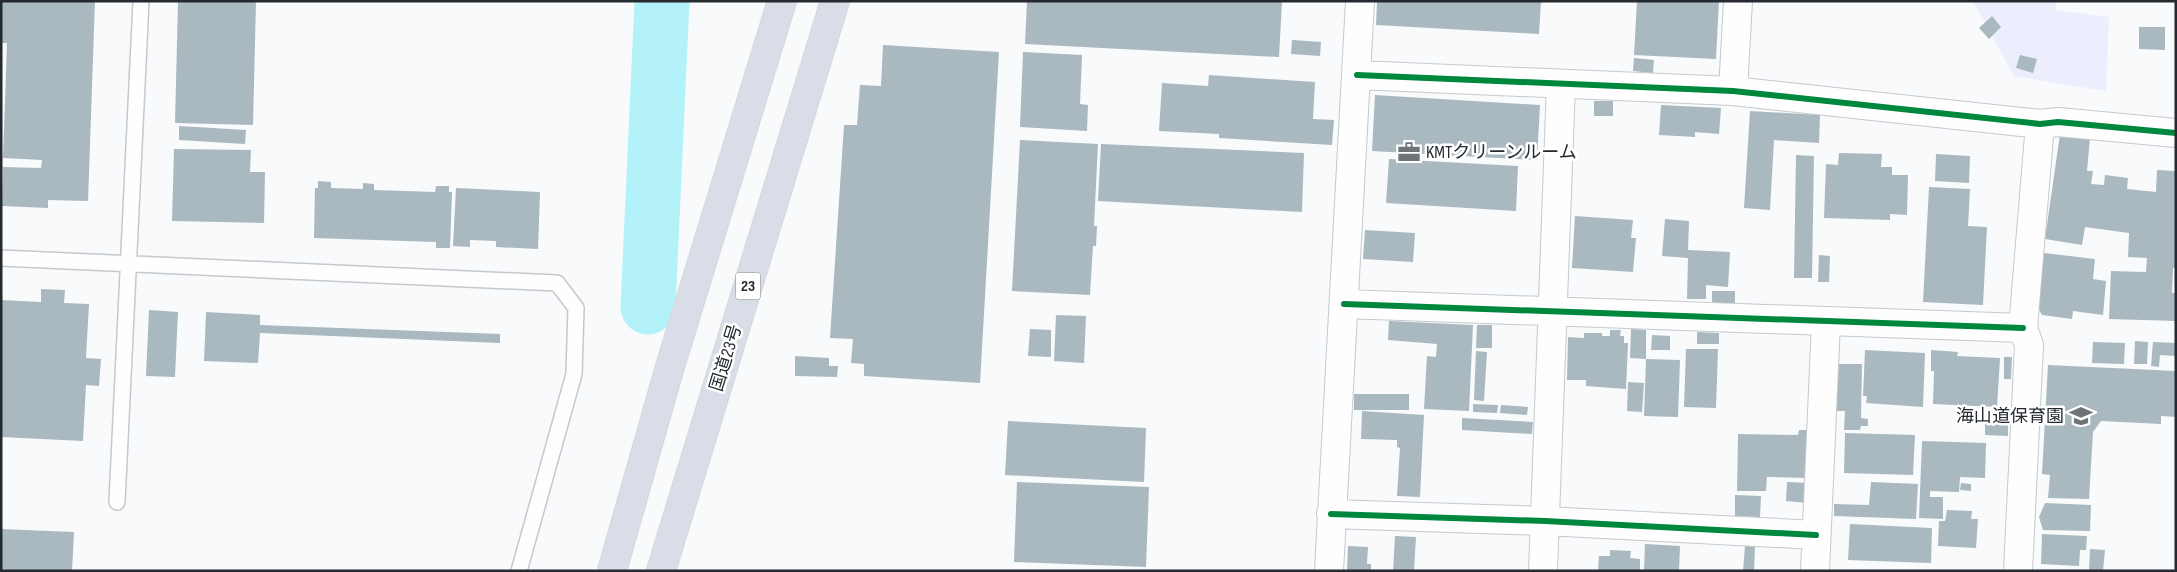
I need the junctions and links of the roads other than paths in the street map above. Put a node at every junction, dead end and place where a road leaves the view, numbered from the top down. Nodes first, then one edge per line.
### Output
1 (141, 1) edge
2 (782, 1) edge
3 (835, 1) edge
4 (1360, 1) edge
5 (1738, 1) edge
6 (1357, 76) junction
7 (1561, 84) junction
8 (1732, 91) junction
9 (2040, 124) junction
10 (2176, 132) edge
11 (1, 258) edge
12 (130, 263) junction
13 (1344, 304) junction
14 (1553, 312) junction
15 (1826, 322) junction
16 (2023, 328) junction
17 (117, 502) dead end
18 (1331, 514) junction
19 (1545, 521) junction
20 (1816, 535) junction
21 (519, 571) edge
22 (612, 571) edge
23 (661, 571) edge
24 (1329, 571) edge
25 (1543, 571) edge
26 (1815, 571) edge
27 (2018, 571) edge

1 - 12 lane
2 - 22 highway
3 - 23 highway, 国道23号 / 23
4 - 6 street
5 - 8 street
6 - 7 street
6 - 13 street
7 - 8 street
7 - 14 street
8 - 9 street
9 - 10 street
9 - 16 street
11 - 12 lane
12 - 17 lane
12 - 21 lane
13 - 14 street
13 - 18 street
14 - 15 street
14 - 19 street
15 - 16 street
15 - 20 street
16 - 27 street
18 - 19 street
18 - 24 street
19 - 20 street
19 - 25 street
20 - 26 street

